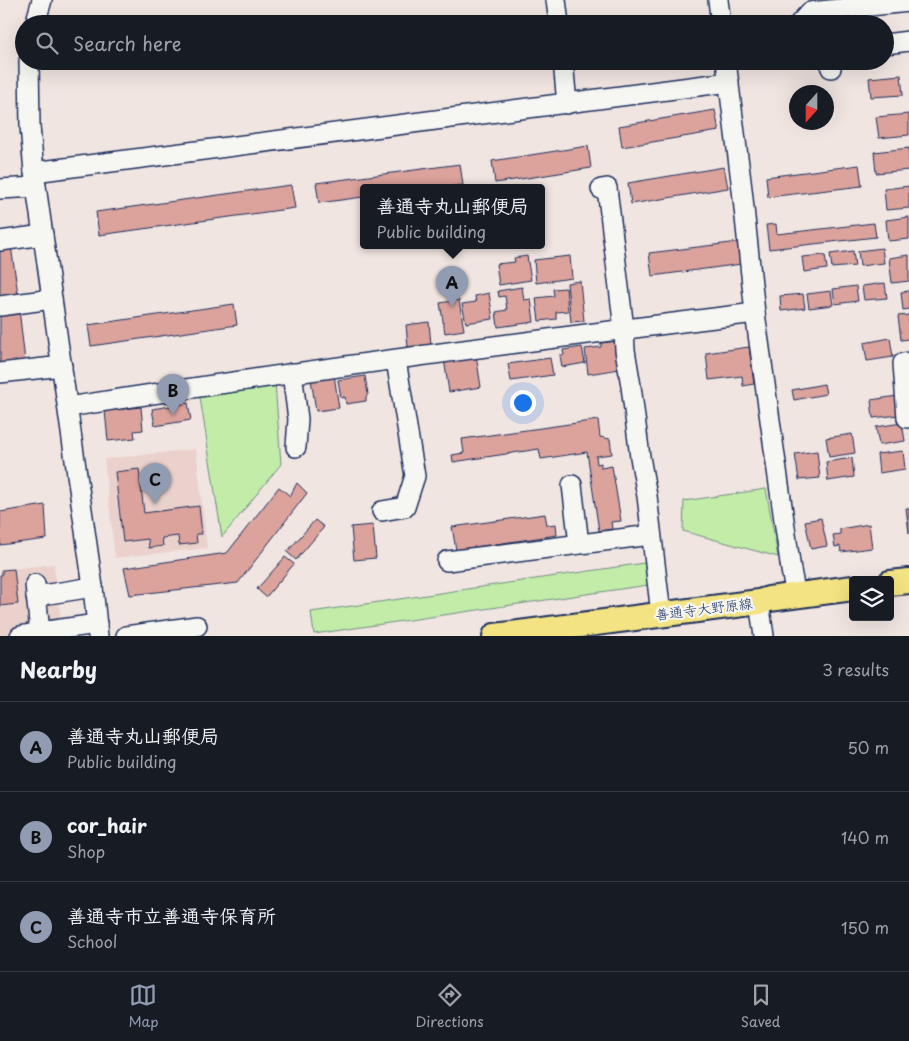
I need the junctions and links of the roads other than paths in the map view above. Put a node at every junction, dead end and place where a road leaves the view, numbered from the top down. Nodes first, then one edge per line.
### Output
1 (42, 0) edge
2 (556, 0) edge
3 (718, 0) edge
4 (909, 2) edge
5 (38, 15) edge
6 (558, 15) edge
7 (720, 15) edge
8 (807, 15) edge
9 (909, 41) edge
10 (894, 43) edge
11 (29, 70) edge
12 (564, 70) edge
13 (727, 70) edge
14 (729, 82) junction
15 (567, 104) junction
16 (35, 180) junction
17 (0, 189) edge
18 (601, 189) dead end
19 (43, 235) junction
20 (0, 241) edge
21 (52, 299) junction
22 (0, 306) edge
23 (755, 314) junction
24 (624, 329) junction
25 (396, 360) junction
26 (909, 362) edge
27 (62, 366) junction
28 (0, 373) edge
29 (292, 373) junction
30 (68, 407) junction
31 (907, 418) dead end
32 (296, 447) dead end
33 (572, 485) dead end
34 (382, 511) dead end
35 (651, 535) junction
36 (579, 544) junction
37 (447, 560) dead end
38 (909, 581) edge
39 (894, 583) edge
40 (93, 587) junction
41 (849, 589) edge
42 (796, 596) junction
43 (759, 602) junction
44 (660, 614) junction
45 (196, 626) dead end
46 (97, 630) edge
47 (40, 632) junction
48 (20, 636) edge
49 (126, 636) edge
50 (495, 636) edge
51 (764, 636) edge

1 - 5 street
2 - 6 street
3 - 7 street
4 - 8 street
9 - 10 street
11 - 16 street
12 - 15 street
13 - 14 street
14 - 15 street
14 - 23 street
15 - 16 street
16 - 17 street
16 - 19 street
18 - 24 street
19 - 20 street
19 - 21 street
21 - 22 street
21 - 27 street
23 - 24 street
23 - 42 street
24 - 25 street
24 - 35 street
25 - 29 street
25 - 34 street
26 - 31 street
27 - 28 street
27 - 30 street
29 - 30 street
29 - 32 street
30 - 40 street
33 - 36 street
35 - 36 street
35 - 44 street
36 - 37 street
38 - 39 main road
40 - 46 street
40 - 47 street
41 - 42 main road, 善通寺大野原線
42 - 43 main road, 善通寺大野原線
43 - 44 main road, 善通寺大野原線
43 - 51 street
44 - 50 main road, 善通寺大野原線
45 - 49 street
46 - 47 street
47 - 48 street

